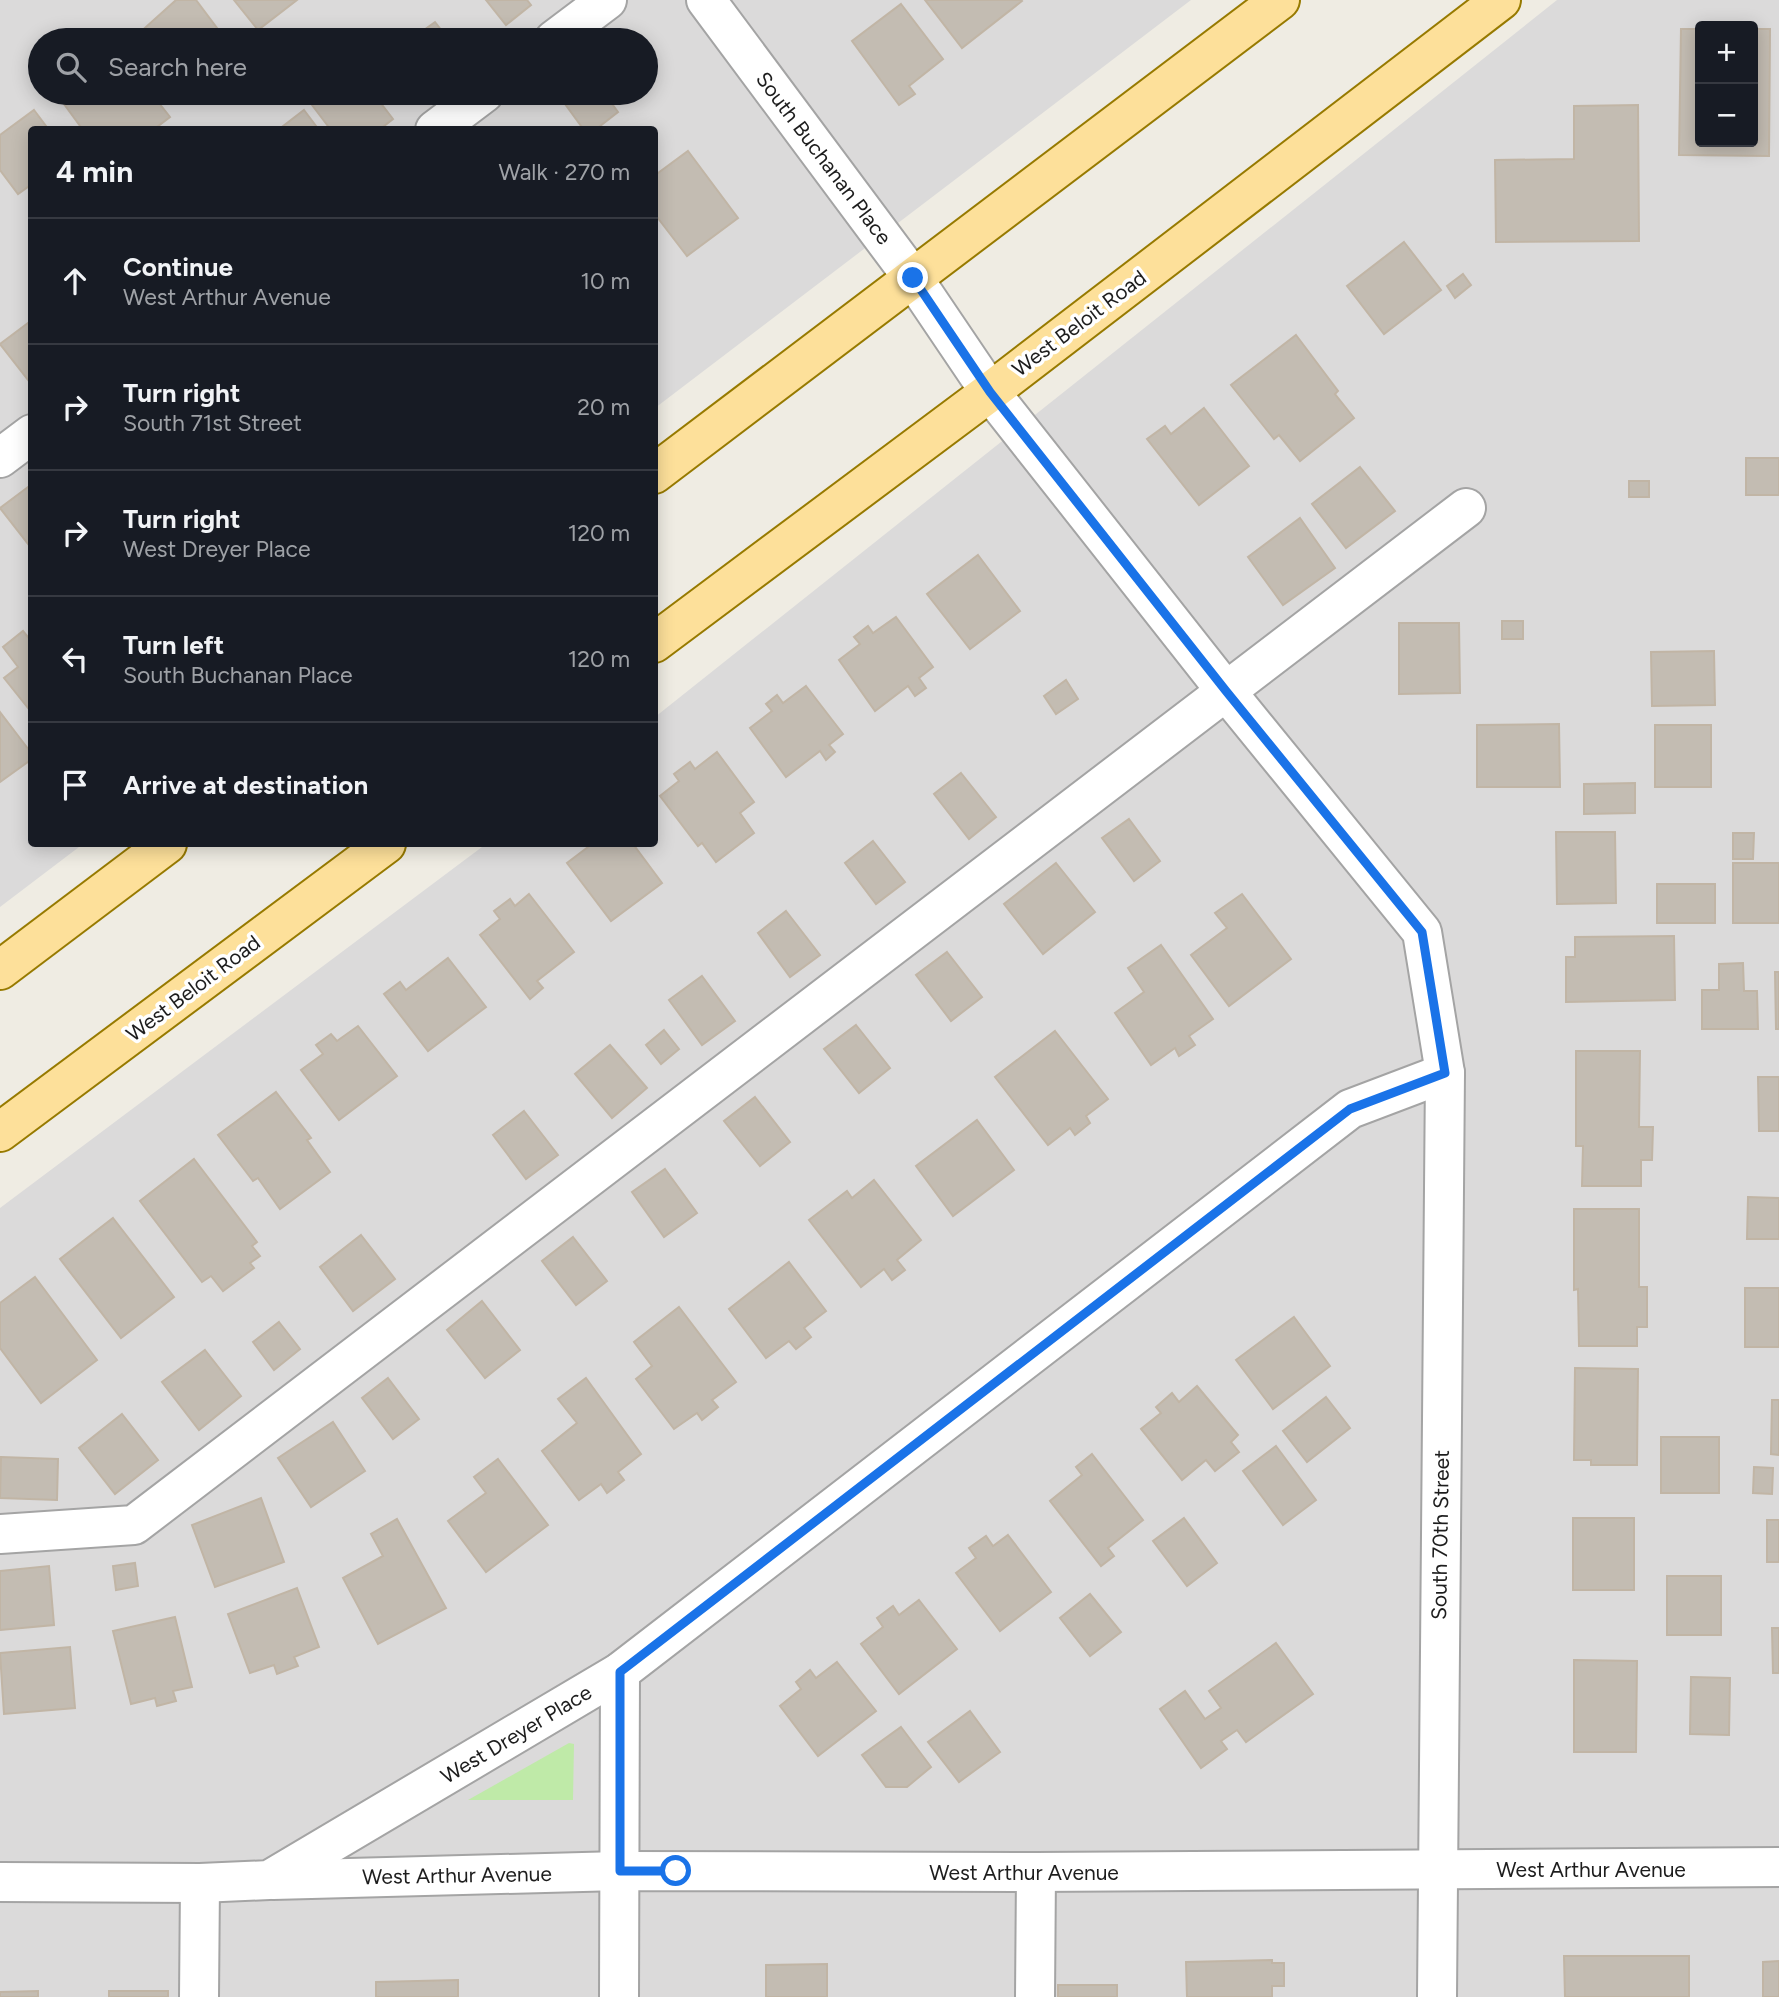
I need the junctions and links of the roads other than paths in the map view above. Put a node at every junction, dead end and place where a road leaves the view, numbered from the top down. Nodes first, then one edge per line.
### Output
1 (607, 0) edge
2 (706, 0) edge
3 (1280, 0) edge
4 (1501, 0) edge
5 (570, 28) edge
6 (468, 105) edge
7 (440, 126) edge
8 (913, 278) junction
9 (990, 392) junction
10 (28, 437) edge
11 (0, 458) edge
12 (658, 471) edge
13 (1466, 508) dead end
14 (658, 640) edge
15 (1226, 691) junction
16 (163, 847) edge
17 (382, 847) edge
18 (0, 970) edge
19 (1445, 1073) junction
20 (0, 1132) edge
21 (0, 1534) edge
22 (620, 1672) junction
23 (1779, 1867) edge
24 (1437, 1870) junction
25 (620, 1871) junction
26 (1036, 1872) junction
27 (269, 1880) junction
28 (0, 1882) edge
29 (200, 1883) junction
30 (200, 1997) edge
31 (618, 1997) edge
32 (1035, 1997) edge
33 (1437, 1997) edge

1 - 5 street
2 - 8 street, South Buchanan Place
3 - 8 main road
4 - 9 main road, West Beloit Road
6 - 7 street
8 - 9 street, South Buchanan Place
8 - 12 main road
9 - 14 main road, West Beloit Road
9 - 15 street, South Buchanan Place
10 - 11 street
13 - 15 street
15 - 19 street, South Buchanan Place
15 - 21 street
16 - 18 main road
17 - 20 main road, West Beloit Road
19 - 22 street, West Dreyer Place
19 - 24 street, South 70th Street
22 - 25 street
22 - 27 street, West Dreyer Place
23 - 24 street, West Arthur Avenue
24 - 26 street, West Arthur Avenue
24 - 33 street, South 70th Street
25 - 26 street, West Arthur Avenue
25 - 27 street, West Arthur Avenue
25 - 31 street
26 - 32 street
27 - 29 street, West Dreyer Place
28 - 29 street, West Dreyer Place
29 - 30 street

